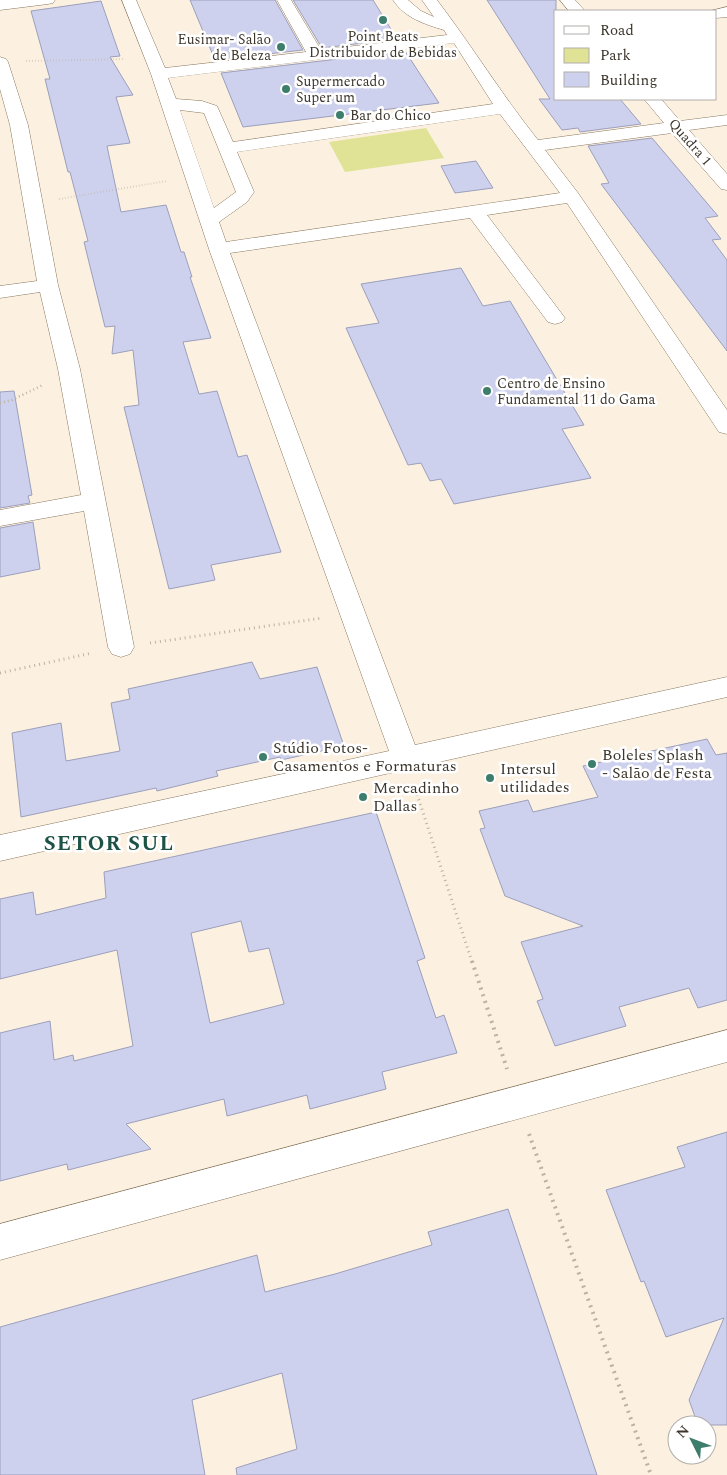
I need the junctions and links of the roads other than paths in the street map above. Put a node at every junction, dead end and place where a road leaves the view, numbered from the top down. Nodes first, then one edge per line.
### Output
1 (48, 0) edge
2 (129, 0) edge
3 (284, 0) edge
4 (400, 0) edge
5 (429, 0) edge
6 (567, 0) edge
7 (0, 5) edge
8 (576, 10) edge
9 (454, 32) junction
10 (316, 55) junction
11 (0, 62) edge
12 (156, 66) junction
13 (653, 100) edge
14 (170, 104) junction
15 (504, 108) junction
16 (727, 120) edge
17 (19, 125) junction
18 (677, 127) junction
19 (0, 128) edge
20 (533, 146) junction
21 (228, 148) junction
22 (727, 184) edge
23 (572, 198) junction
24 (475, 212) junction
25 (209, 221) junction
26 (219, 249) junction
27 (48, 285) junction
28 (0, 292) edge
29 (555, 318) dead end
30 (727, 427) edge
31 (93, 501) junction
32 (0, 518) edge
33 (121, 647) road end
34 (727, 687) edge
35 (406, 758) junction
36 (0, 848) edge
37 (727, 1046) edge
38 (0, 1242) edge

1 - 7 street
2 - 12 street
3 - 10 street
4 - 9 street
5 - 9 street
6 - 8 street
9 - 10 street
9 - 15 street
10 - 12 street
11 - 17 street
12 - 14 street
13 - 18 street, Quadra 1
14 - 21 street
14 - 25 street
15 - 20 street
15 - 21 street
16 - 18 street
17 - 19 street
17 - 27 street
18 - 20 street
18 - 22 street, Quadra 1
20 - 23 street
21 - 25 street
23 - 24 street
23 - 30 street
24 - 26 street
24 - 29 street
25 - 26 street
26 - 35 street
27 - 28 street
27 - 31 street
31 - 32 street
31 - 33 street
34 - 35 street
35 - 36 street
37 - 38 street

